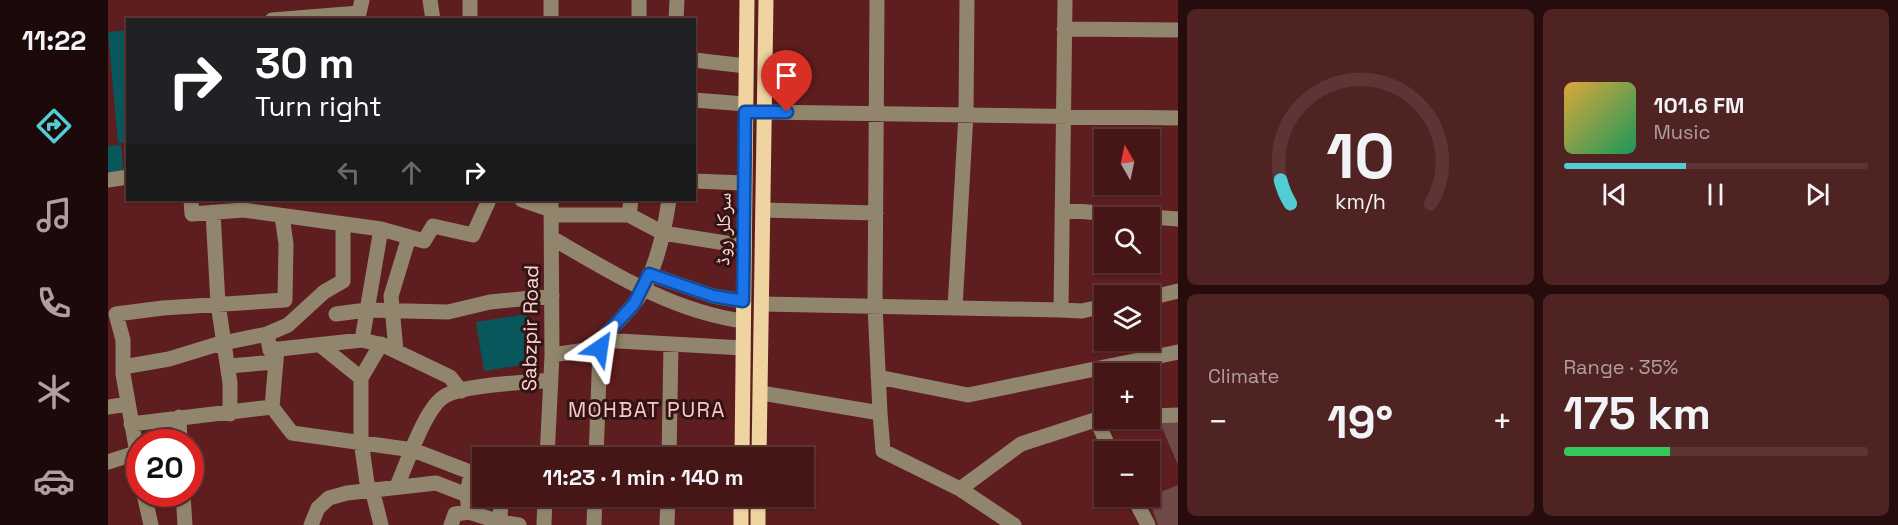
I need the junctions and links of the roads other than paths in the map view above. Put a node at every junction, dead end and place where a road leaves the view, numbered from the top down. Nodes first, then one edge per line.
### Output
1 (362, 0) edge
2 (430, 0) edge
3 (470, 0) edge
4 (551, 0) edge
5 (639, 0) edge
6 (677, 0) edge
7 (747, 0) edge
8 (766, 0) edge
9 (878, 0) edge
10 (967, 0) edge
11 (1065, 0) edge
12 (297, 18) edge
13 (433, 18) edge
14 (470, 18) edge
15 (551, 18) edge
16 (639, 18) edge
17 (676, 18) edge
18 (1064, 29) junction
19 (1178, 30) edge
20 (696, 60) edge
21 (746, 66) junction
22 (696, 100) edge
23 (745, 108) junction
24 (764, 112) junction
25 (878, 113) junction
26 (966, 114) junction
27 (1064, 115) junction
28 (1178, 118) edge
29 (126, 177) edge
30 (108, 180) edge
31 (696, 181) edge
32 (744, 183) junction
33 (191, 201) edge
34 (489, 201) edge
35 (526, 201) edge
36 (669, 201) edge
37 (630, 207) edge
38 (551, 208) edge
39 (763, 210) junction
40 (1062, 210) junction
41 (213, 212) junction
42 (876, 213) junction
43 (282, 216) junction
44 (1178, 219) edge
45 (343, 225) junction
46 (381, 229) junction
47 (663, 233) junction
48 (409, 237) junction
49 (552, 238) junction
50 (744, 246) junction
51 (372, 272) junction
52 (649, 274) junction
53 (398, 275) junction
54 (641, 290) junction
55 (1178, 291) edge
56 (1160, 295) edge
57 (552, 296) junction
58 (743, 301) junction
59 (218, 303) junction
60 (763, 304) junction
61 (875, 306) junction
62 (955, 308) junction
63 (1094, 308) edge
64 (366, 310) junction
65 (1061, 310) junction
66 (112, 311) edge
67 (393, 311) junction
68 (336, 314) dead end
69 (743, 321) junction
70 (267, 334) junction
71 (362, 340) junction
72 (224, 343) junction
73 (381, 344) junction
74 (601, 344) junction
75 (671, 344) junction
76 (320, 345) junction
77 (743, 348) junction
78 (396, 351) junction
79 (1178, 352) edge
80 (552, 355) junction
81 (277, 356) junction
82 (118, 364) edge
83 (228, 366) junction
84 (878, 377) junction
85 (362, 378) junction
86 (551, 380) junction
87 (742, 390) junction
88 (460, 391) junction
89 (761, 393) junction
90 (128, 404) junction
91 (108, 407) edge
92 (272, 407) junction
93 (880, 413) junction
94 (230, 414) junction
95 (1178, 415) edge
96 (1160, 416) edge
97 (179, 417) junction
98 (1094, 420) edge
99 (131, 424) junction
100 (132, 429) edge
101 (179, 429) edge
102 (361, 441) junction
103 (548, 447) edge
104 (596, 447) edge
105 (669, 447) edge
106 (742, 447) edge
107 (759, 447) edge
108 (413, 450) junction
109 (126, 461) edge
110 (108, 462) edge
111 (472, 473) edge
112 (472, 485) edge
113 (397, 486) junction
114 (960, 489) junction
115 (370, 490) junction
116 (467, 495) junction
117 (147, 507) edge
118 (184, 507) edge
119 (501, 507) edge
120 (544, 507) edge
121 (595, 507) edge
122 (668, 507) edge
123 (741, 507) edge
124 (758, 507) edge
125 (1139, 507) edge
126 (469, 512) junction
127 (500, 522) junction
128 (151, 525) edge
129 (185, 525) edge
130 (311, 525) edge
131 (381, 525) edge
132 (451, 525) edge
133 (519, 525) edge
134 (544, 525) edge
135 (594, 525) edge
136 (667, 525) edge
137 (741, 525) edge
138 (758, 525) edge
139 (1014, 525) edge
140 (1148, 525) edge

1 - 12 street
2 - 13 street
3 - 14 street
4 - 15 street
5 - 16 street
6 - 17 street
7 - 21 main road, سرکلر روڈ
8 - 24 main road
9 - 25 street
10 - 26 street
11 - 18 street
18 - 19 street
18 - 27 street
20 - 21 street
21 - 23 main road, سرکلر روڈ
22 - 23 street
23 - 24 main road
23 - 32 main road, سرکلر روڈ
24 - 25 street
24 - 39 main road
25 - 26 street
25 - 42 street
26 - 27 street
26 - 62 street
27 - 28 street
27 - 40 street
29 - 30 street
31 - 32 street
32 - 50 main road, سرکلر روڈ
33 - 41 street
34 - 48 street
35 - 38 street
36 - 47 street
37 - 38 street
37 - 47 street
38 - 49 street, Sabzpir Road
39 - 42 street
39 - 60 main road
40 - 44 street
40 - 65 street
41 - 43 street
41 - 59 street
42 - 61 street
43 - 45 street
43 - 59 street
45 - 46 street
45 - 70 street
46 - 48 street
46 - 51 street
47 - 50 street
47 - 52 street
48 - 53 street
49 - 54 street
49 - 57 street, Sabzpir Road
50 - 58 main road, سرکلر روڈ
51 - 53 street
51 - 64 street
52 - 54 street
52 - 58 street
53 - 67 street
54 - 69 street
54 - 74 street
55 - 56 street
57 - 67 street
57 - 80 street, Sabzpir Road
58 - 69 main road, سرکلر روڈ
59 - 66 street
59 - 72 street
60 - 61 street
60 - 89 main road
61 - 62 street
61 - 84 street
62 - 65 street
63 - 65 street
64 - 67 street
64 - 68 street
64 - 71 street
66 - 82 street
67 - 78 street
69 - 77 main road, سرکلر روڈ
70 - 72 street
70 - 81 street
71 - 73 street
71 - 76 street
72 - 82 street
72 - 83 street
73 - 78 street
73 - 85 street
74 - 75 street
74 - 80 street
74 - 104 street
75 - 77 street
75 - 105 street
76 - 81 street
76 - 85 street
77 - 87 main road, سرکلر روڈ
78 - 88 street
79 - 84 street
80 - 86 street, Sabzpir Road
81 - 83 street
81 - 92 street
82 - 90 street
83 - 94 street
84 - 93 street
85 - 102 street
86 - 88 street
86 - 103 street, Sabzpir Road
87 - 89 main road
87 - 106 main road, سرکلر روڈ
88 - 108 street
89 - 93 street
89 - 107 main road
90 - 91 street
90 - 99 street
92 - 94 street
92 - 102 street
93 - 114 street
94 - 97 street
95 - 96 street
97 - 99 street
97 - 101 street
98 - 114 street
99 - 100 street
102 - 108 street
102 - 115 street
108 - 111 street
108 - 113 street
109 - 110 street
112 - 116 street
113 - 115 street
113 - 116 street
114 - 139 street
115 - 130 street
115 - 131 street
116 - 126 street
117 - 128 street
118 - 129 street
119 - 127 street
120 - 134 street
121 - 135 street
122 - 136 street
123 - 137 main road
124 - 138 main road
125 - 140 street
126 - 127 street
126 - 132 street
127 - 133 street

